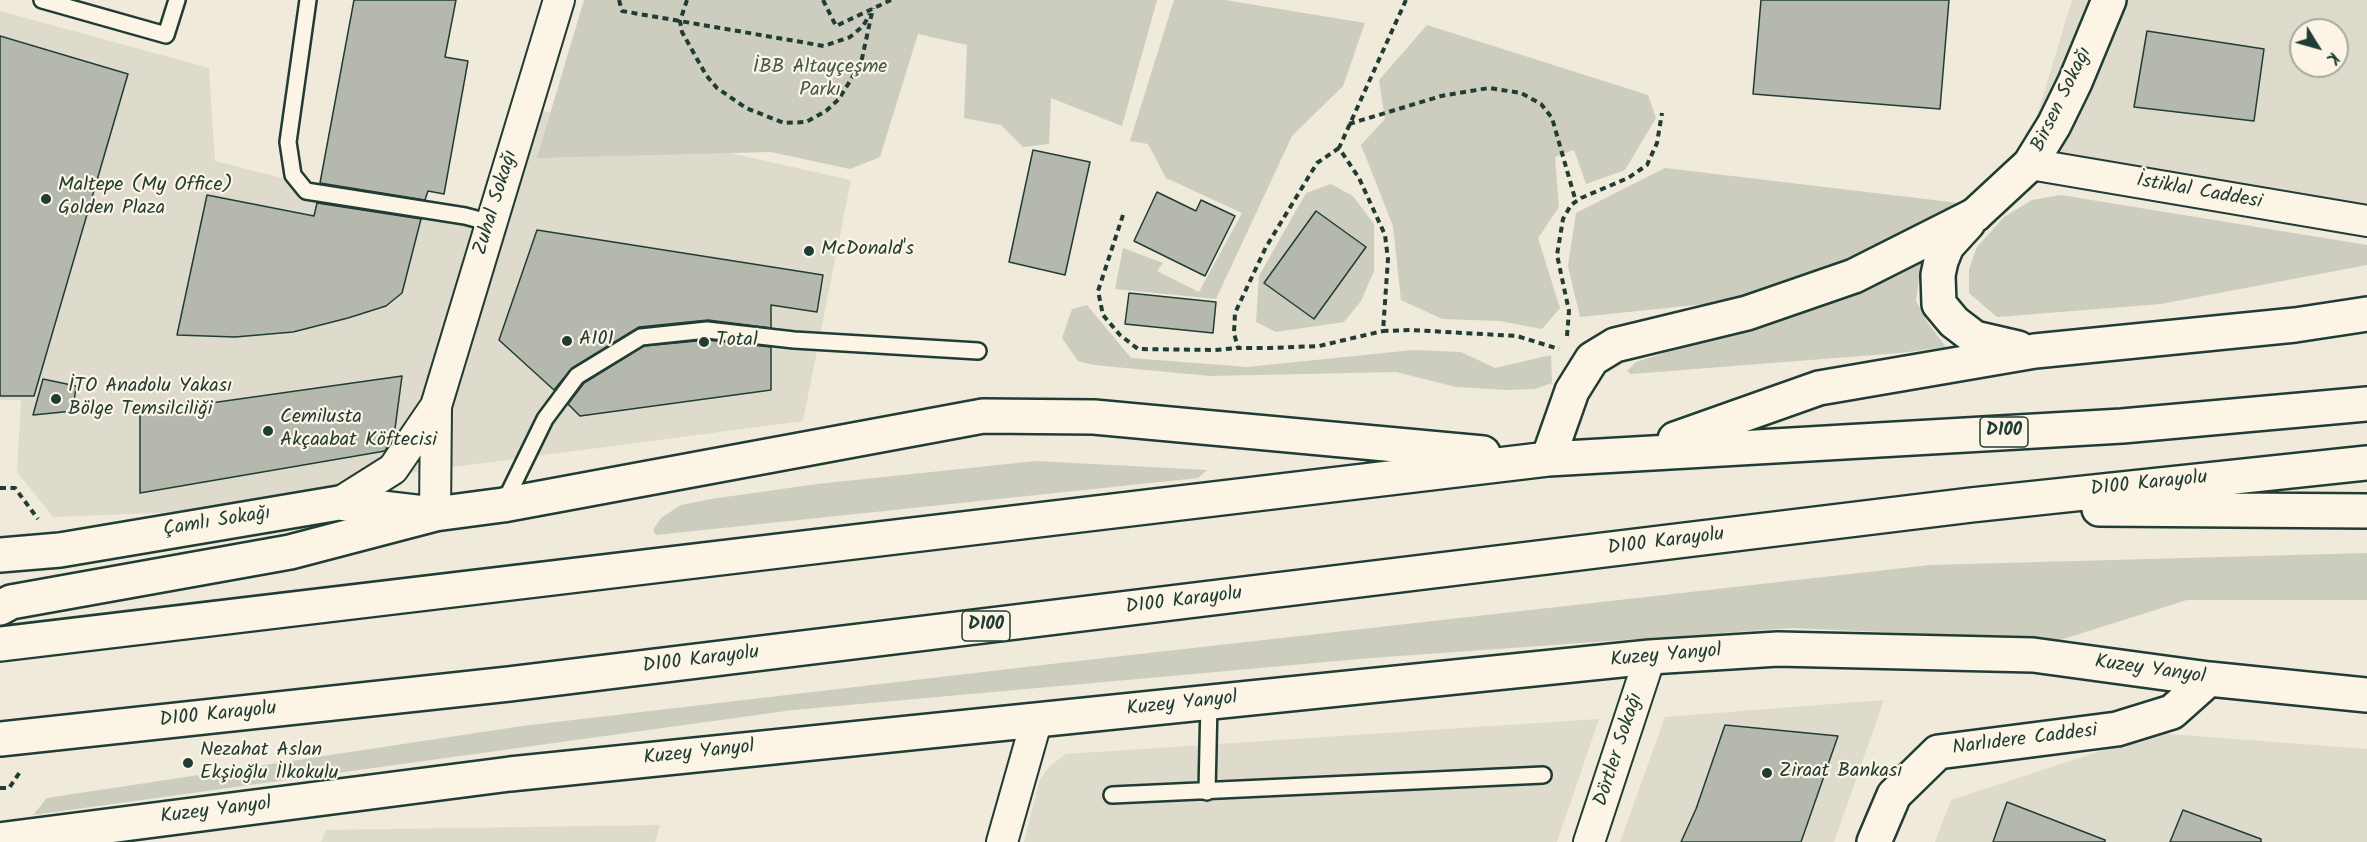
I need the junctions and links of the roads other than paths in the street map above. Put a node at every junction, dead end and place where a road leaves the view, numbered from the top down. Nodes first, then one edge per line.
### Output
1 (42, 0) edge
2 (177, 0) edge
3 (308, 0) edge
4 (559, 0) edge
5 (2109, 0) edge
6 (2030, 164) junction
7 (1975, 215) junction
8 (2367, 221) edge
9 (491, 223) junction
10 (2367, 314) edge
11 (978, 351) dead end
12 (2035, 351) junction
13 (2367, 404) edge
14 (436, 406) junction
15 (1640, 452) junction
16 (1548, 459) junction
17 (2367, 463) edge
18 (339, 503) junction
19 (503, 505) junction
20 (1971, 505) junction
21 (2367, 511) edge
22 (435, 514) junction
23 (0, 555) edge
24 (0, 608) edge
25 (0, 644) edge
26 (1650, 657) junction
27 (2209, 679) junction
28 (2367, 696) edge
29 (1209, 702) junction
30 (1037, 719) junction
31 (0, 739) edge
32 (1543, 775) dead end
33 (1207, 792) junction
34 (1112, 795) dead end
35 (0, 840) edge
36 (1002, 842) edge
37 (1590, 842) edge
38 (1874, 842) edge

1 - 2 lane
3 - 9 lane
4 - 9 street, Zuhal Sokağı
5 - 6 main road, Birsen Sokağı
6 - 7 main road, Birsen Sokağı
6 - 8 street, İstiklal Caddesi
7 - 12 main road
7 - 16 main road
9 - 14 street, Zuhal Sokağı
10 - 12 main road
11 - 19 lane
12 - 15 main road
13 - 15 main road, D100
14 - 18 street, Zuhal Sokağı
14 - 22 street, Zuhal Sokağı
15 - 16 main road, D100
16 - 19 main road
16 - 25 main road, D100
17 - 20 main road, D100 Karayolu / D100
18 - 22 main road, Çamlı Sokağı
18 - 23 main road, Çamlı Sokağı
19 - 22 main road
20 - 21 main road
20 - 31 main road, D100 Karayolu / D100
22 - 24 main road
26 - 27 main road, Kuzey Yanyol
26 - 29 main road, Kuzey Yanyol
26 - 37 street, Dörtler Sokağı
27 - 28 main road, Kuzey Yanyol
27 - 38 main road, Narlıdere Caddesi
29 - 30 main road, Kuzey Yanyol
29 - 33 lane
30 - 35 main road, Kuzey Yanyol
30 - 36 street
32 - 33 lane
33 - 34 lane

